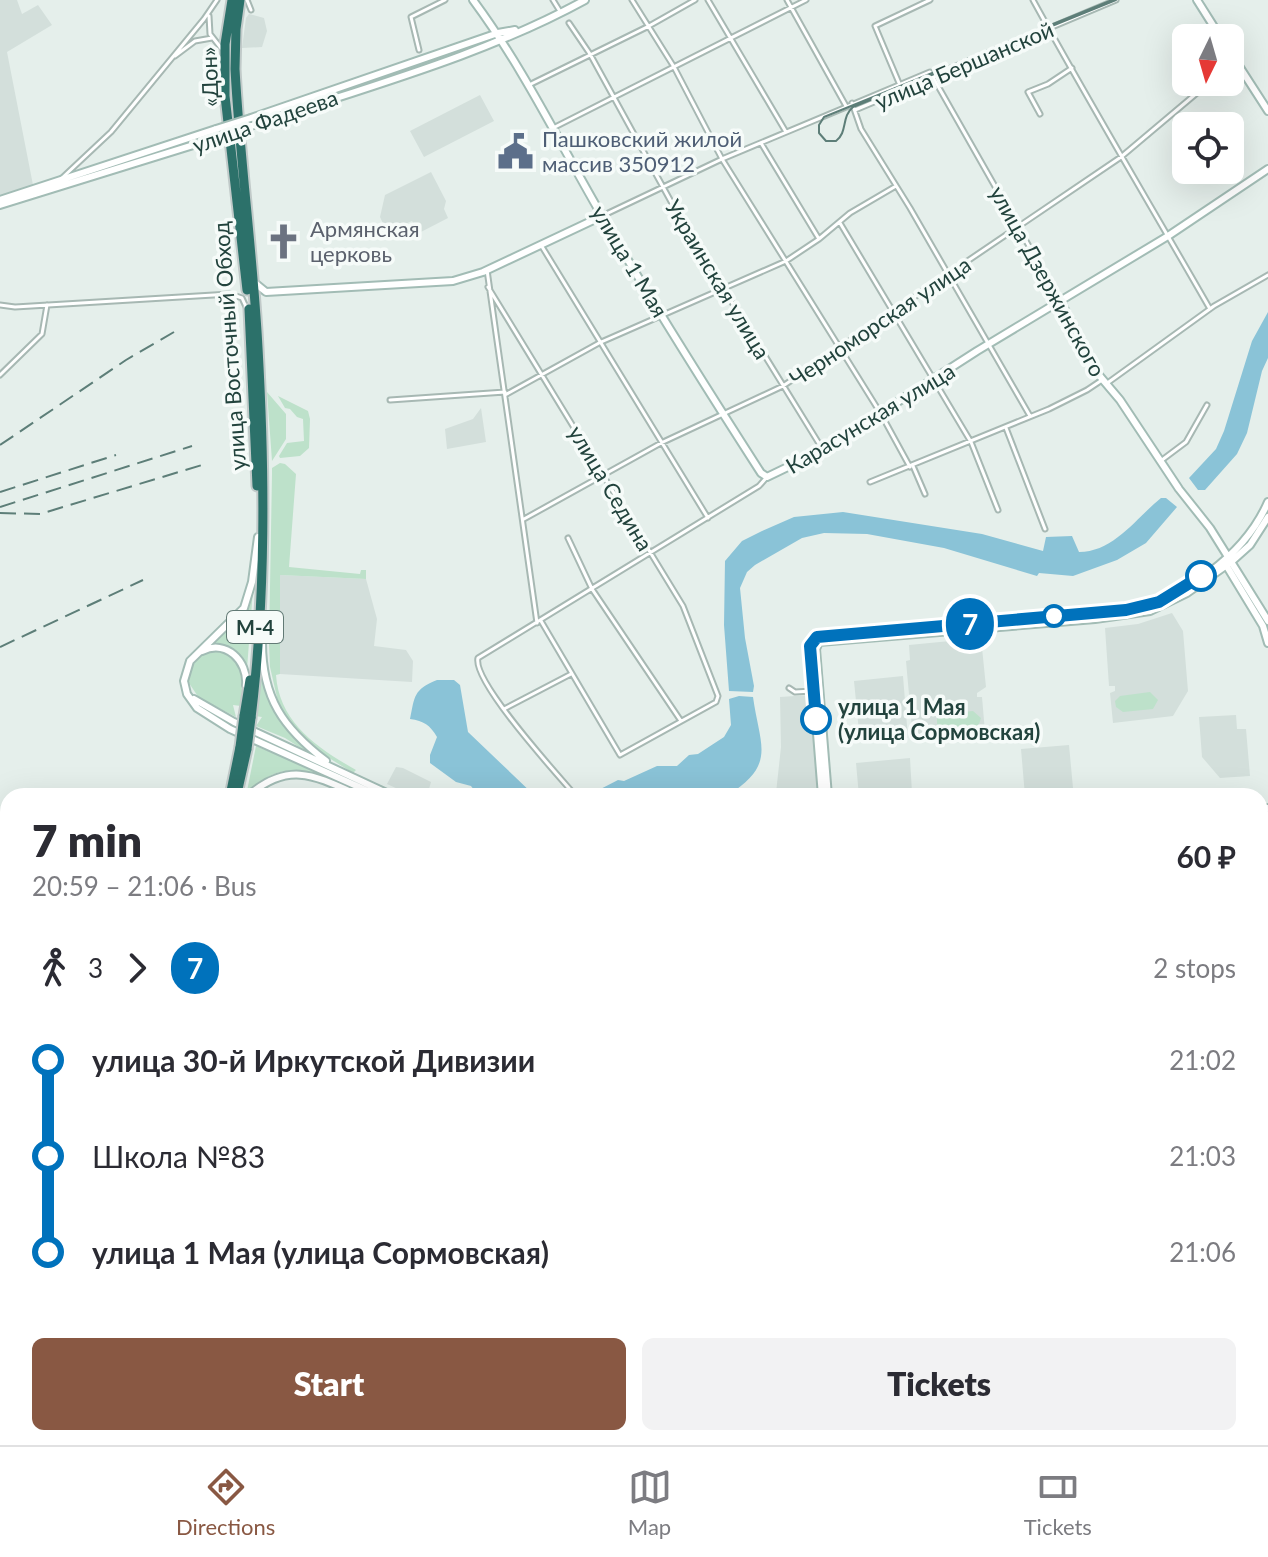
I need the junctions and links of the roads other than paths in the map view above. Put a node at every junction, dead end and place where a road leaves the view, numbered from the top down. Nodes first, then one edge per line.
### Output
1 (217, 0) edge
2 (232, 0) edge
3 (240, 0) edge
4 (247, 0) edge
5 (445, 0) edge
6 (473, 0) edge
7 (553, 0) edge
8 (585, 0) edge
9 (632, 0) edge
10 (695, 0) edge
11 (708, 0) edge
12 (787, 0) edge
13 (806, 0) edge
14 (930, 0) edge
15 (1033, 0) edge
16 (1116, 0) edge
17 (1197, 0) edge
18 (792, 7) junction
19 (251, 10) dead end
20 (210, 12) junction
21 (561, 13) junction
22 (569, 23) dead end
23 (1212, 24) edge
24 (649, 26) junction
25 (1049, 29) junction
26 (500, 36) junction
27 (212, 38) junction
28 (731, 38) junction
29 (419, 50) dead end
30 (451, 54) junction
31 (590, 54) junction
32 (224, 55) junction
33 (172, 59) junction
34 (674, 67) junction
35 (1072, 68) junction
36 (935, 77) junction
37 (1244, 78) edge
38 (899, 83) junction
39 (529, 85) junction
40 (612, 96) junction
41 (1193, 96) edge
42 (852, 103) junction
43 (846, 106) junction
44 (855, 110) junction
45 (1268, 111) edge
46 (1040, 114) dead end
47 (552, 129) junction
48 (786, 132) junction
49 (195, 140) junction
50 (761, 143) junction
51 (237, 153) junction
52 (1121, 157) junction
53 (722, 159) junction
54 (1268, 169) edge
55 (68, 176) junction
56 (662, 186) junction
57 (896, 186) junction
58 (42, 191) junction
59 (0, 202) edge
60 (602, 216) junction
61 (840, 223) junction
62 (1018, 227) junction
63 (1168, 236) junction
64 (819, 239) junction
65 (541, 245) junction
66 (242, 253) junction
67 (786, 261) junction
68 (487, 270) junction
69 (948, 274) junction
70 (1268, 275) edge
71 (252, 277) junction
72 (488, 287) junction
73 (723, 288) junction
74 (266, 292) junction
75 (230, 294) junction
76 (1061, 302) junction
77 (0, 305) edge
78 (47, 305) junction
79 (1210, 309) junction
80 (893, 311) junction
81 (663, 316) junction
82 (250, 325) junction
83 (599, 343) junction
84 (258, 345) junction
85 (988, 345) junction
86 (839, 350) junction
87 (0, 375) edge
88 (543, 375) junction
89 (934, 380) junction
90 (1104, 382) junction
91 (783, 386) junction
92 (505, 394) junction
93 (390, 400) dead end
94 (1207, 405) dead end
95 (881, 414) junction
96 (724, 415) junction
97 (1030, 416) junction
98 (1005, 427) junction
99 (971, 442) junction
100 (661, 443) junction
101 (823, 450) junction
102 (1162, 461) junction
103 (912, 466) junction
104 (602, 476) junction
105 (767, 477) junction
106 (870, 482) dead end
107 (925, 494) dead end
108 (1268, 502) edge
109 (998, 510) dead end
110 (1268, 517) edge
111 (708, 518) junction
112 (524, 519) junction
113 (1045, 529) dead end
114 (261, 533) junction
115 (568, 538) dead end
116 (650, 553) junction
117 (1228, 561) junction
118 (592, 589) junction
119 (262, 596) junction
120 (1268, 621) edge
121 (539, 622) junction
122 (1268, 643) edge
123 (572, 673) junction
124 (789, 688) dead end
125 (817, 692) junction
126 (504, 709) junction
127 (248, 717) junction
128 (681, 721) junction
129 (232, 726) junction
130 (244, 748) junction
131 (336, 772) junction
132 (232, 788) edge
133 (238, 788) edge
134 (259, 788) edge
135 (342, 788) edge
136 (365, 788) edge
137 (374, 788) edge
138 (569, 788) edge
139 (824, 788) edge

1 - 20 street
2 - 32 highway, «Дон» / М-4
3 - 51 highway, «Дон» / М-4
4 - 19 street
5 - 29 street
6 - 26 main road, улица 1 Мая
7 - 21 street
8 - 21 main road, улица Фадеева
9 - 24 street
10 - 24 street
11 - 28 street
12 - 18 street
13 - 18 street
14 - 38 street
15 - 25 street
16 - 25 street, улица Бершанской
17 - 23 main road
18 - 28 street
18 - 43 street
20 - 27 street
20 - 33 street
21 - 26 main road, улица Фадеева
22 - 31 street, Украинская улица
24 - 31 street
24 - 34 street
25 - 35 street
25 - 36 street, улица Бершанской
26 - 30 main road, улица Фадеева
26 - 39 main road, улица 1 Мая
27 - 32 street
27 - 33 street
28 - 34 street
28 - 48 street
30 - 49 main road, улица Фадеева, bridge
30 - 49 main road, улица Фадеева, bridge
31 - 39 street
31 - 40 street, Украинская улица
32 - 51 highway, «Дон» / М-4
33 - 55 street
34 - 40 street
34 - 53 street
35 - 46 street
35 - 52 street
36 - 38 street, улица Бершанской
36 - 44 street, улица Бершанской
36 - 62 street, улица Дзержинского
37 - 45 main road
38 - 42 street, улица Бершанской
39 - 47 main road, улица 1 Мая
40 - 47 street
40 - 56 street, Украинская улица
41 - 52 street, Черноморская улица
42 - 43 street, улица Бершанской
42 - 44 street
43 - 48 street, улица Бершанской
44 - 57 street
47 - 60 main road, улица 1 Мая
48 - 50 street, улица Бершанской
49 - 55 main road, улица Фадеева
49 - 58 main road, улица Фадеева
50 - 53 street, улица Бершанской
50 - 64 street
51 - 66 highway, улица Восточный Обход / М-4
51 - 71 highway, улица Восточный Обход / М-4
52 - 62 street, Черноморская улица
52 - 63 street
53 - 56 street, улица Бершанской
53 - 67 street
54 - 63 main road, Карасунская улица
55 - 58 main road, улица Фадеева
56 - 60 street, улица Бершанской
56 - 73 street, Украинская улица
57 - 61 street
57 - 69 street
58 - 59 main road, улица Фадеева
60 - 65 main road, улица Бершанской
60 - 81 main road, улица 1 Мая
61 - 64 street
61 - 80 street
62 - 69 street, Черноморская улица
62 - 76 street, улица Дзержинского
63 - 76 main road, Карасунская улица
63 - 79 street
64 - 67 street
65 - 68 main road, улица Бершанской
65 - 83 street
66 - 75 street
66 - 82 highway, улица Восточный Обход / М-4
67 - 73 street
67 - 86 street
68 - 72 street
68 - 74 main road, улица Бершанской
69 - 80 street, Черноморская улица
69 - 85 street
70 - 79 street
71 - 74 main road
71 - 84 highway, улица Восточный Обход / М-4
72 - 88 street, улица Седина
72 - 92 street
73 - 81 street
73 - 91 street, Украинская улица
74 - 84 main road
75 - 78 street
75 - 82 street
76 - 85 main road, Карасунская улица
76 - 90 main road, улица Дзержинского
77 - 78 street
78 - 87 street
79 - 90 street
80 - 86 street, Черноморская улица
80 - 89 street
81 - 83 street
81 - 96 main road, улица 1 Мая
82 - 114 highway, улица Восточный Обход / М-4
83 - 88 street
83 - 100 street
84 - 114 highway, улица Восточный Обход / М-4
85 - 89 main road, Карасунская улица
85 - 97 street
86 - 91 street, Черноморская улица
86 - 95 street
88 - 92 street
88 - 104 street, улица Седина
89 - 95 main road, Карасунская улица
89 - 99 street
90 - 97 street
90 - 102 main road, улица Дзержинского
91 - 96 street, Черноморская улица
91 - 101 street, Украинская улица
92 - 93 street
92 - 112 street
94 - 102 street
95 - 101 main road, Карасунская улица
95 - 103 street
96 - 100 street, Черноморская улица
96 - 105 main road, улица 1 Мая
97 - 98 street
98 - 99 street
98 - 113 street
99 - 103 street
99 - 109 street
100 - 104 street, Черноморская улица
100 - 111 street
101 - 105 main road, Карасунская улица
102 - 117 main road, улица Дзержинского
103 - 106 street
103 - 107 street
104 - 112 street, Черноморская улица
104 - 116 street, улица Седина
105 - 111 street, Карасунская улица
108 - 117 main road
110 - 117 main road
111 - 116 street, Карасунская улица
112 - 121 street
114 - 119 highway, М-4
114 - 127 highway, М-4
114 - 129 main road
115 - 118 street
116 - 118 street, Карасунская улица
116 - 128 street, улица Седина
117 - 120 main road
117 - 122 main road
117 - 125 main road
118 - 121 street, Карасунская улица
118 - 128 street
119 - 127 highway, М-4
119 - 131 main road
121 - 123 street
121 - 126 street, Карасунская улица
123 - 126 street
123 - 128 street
124 - 125 street
125 - 139 main road
126 - 138 street
127 - 129 main road
127 - 130 highway, М-4, bridge
129 - 131 main road
130 - 132 highway, М-4
130 - 133 highway, М-4
131 - 136 main road
131 - 137 main road
134 - 135 main road

